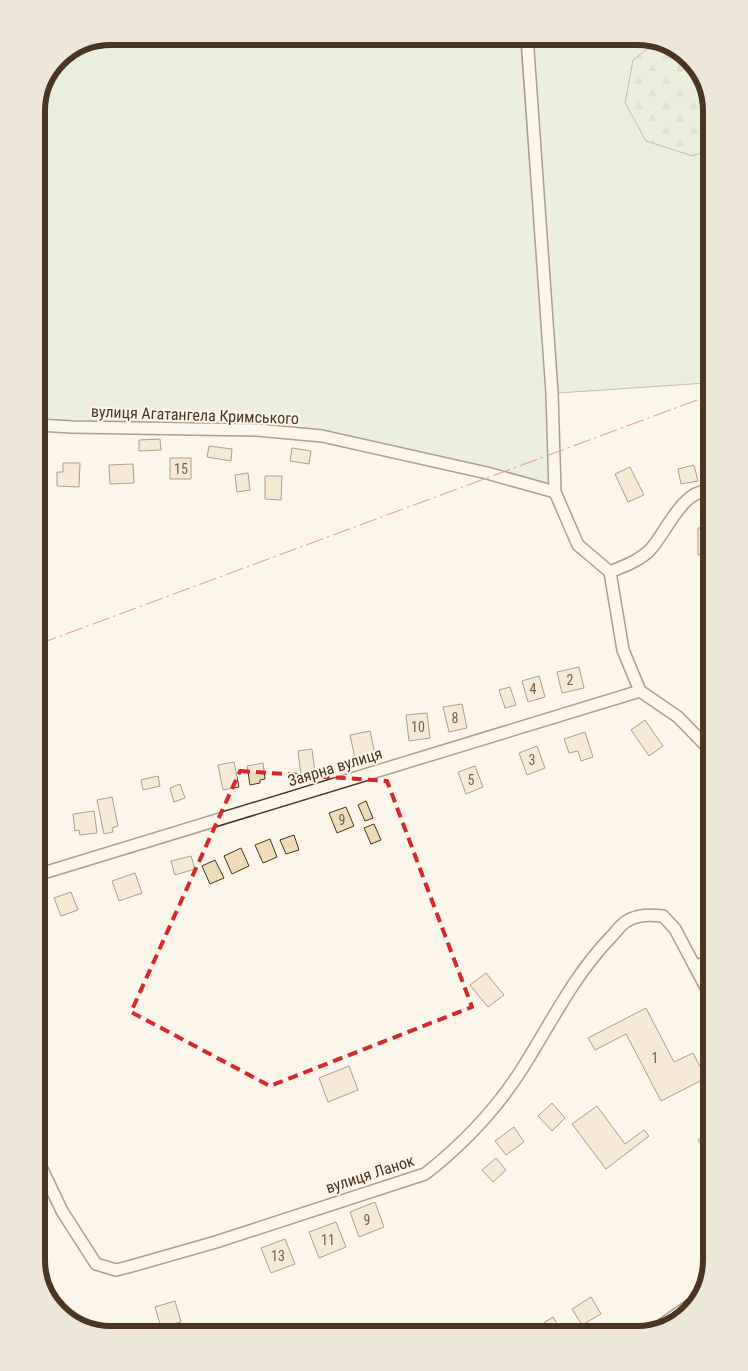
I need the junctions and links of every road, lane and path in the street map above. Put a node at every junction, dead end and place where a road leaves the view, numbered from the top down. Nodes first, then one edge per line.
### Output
1 (528, 45) edge
2 (45, 426) edge
3 (703, 491) edge
4 (555, 492) junction
5 (610, 572) junction
6 (640, 691) junction
7 (703, 743) edge
8 (45, 872) edge
9 (703, 963) edge
10 (695, 967) junction
11 (703, 982) edge
12 (45, 1174) edge

1 - 4 street
2 - 4 street, вулиця Агатангела Кримського
3 - 5 street
4 - 5 street
5 - 6 street
6 - 7 street
6 - 8 street, Заярна вулиця
9 - 10 street
10 - 11 street
10 - 12 street, вулиця Ланок

